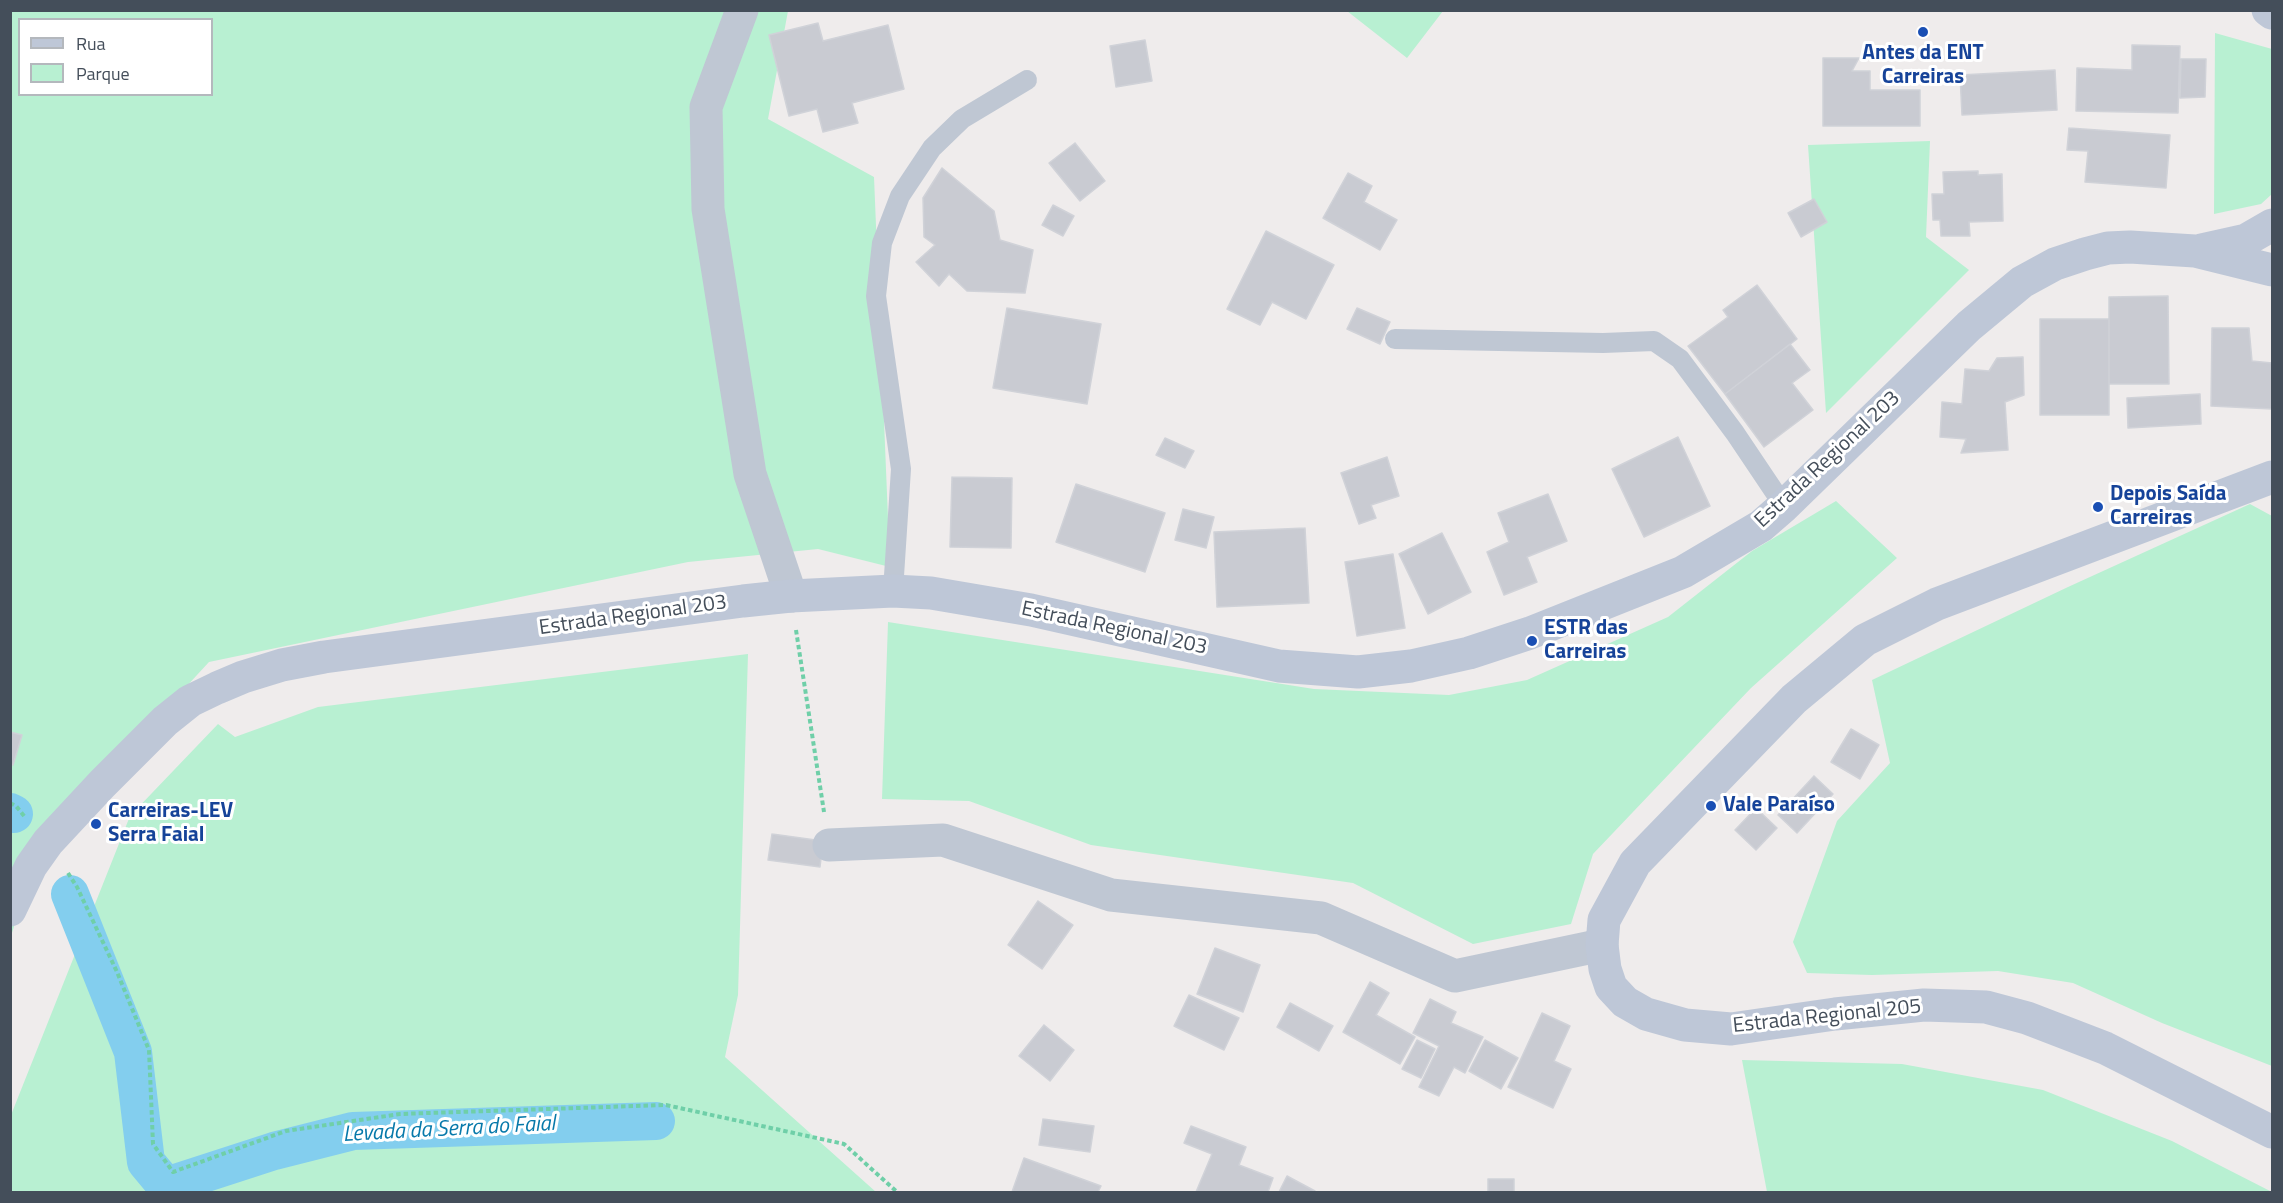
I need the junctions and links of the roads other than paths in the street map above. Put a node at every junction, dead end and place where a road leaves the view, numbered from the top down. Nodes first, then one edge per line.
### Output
1 (742, 10) edge
2 (2268, 10) edge
3 (2272, 13) edge
4 (1027, 80) dead end
5 (2272, 225) edge
6 (2195, 251) junction
7 (2272, 270) edge
8 (1395, 339) dead end
9 (2272, 477) edge
10 (1784, 506) junction
11 (893, 591) junction
12 (791, 596) junction
13 (829, 845) road end
14 (10, 910) edge
15 (1602, 945) junction
16 (2272, 1132) edge

1 - 12 street
2 - 3 main road
4 - 11 lane
5 - 6 main road, Estrada Regional 203
6 - 7 main road, Estrada Regional 203
6 - 10 main road, Estrada Regional 203
8 - 10 lane
9 - 15 main road, Estrada Regional 205
10 - 11 main road, Estrada Regional 203
11 - 12 main road, Estrada Regional 203
12 - 14 main road, Estrada Regional 203
13 - 15 street
15 - 16 main road, Estrada Regional 205

